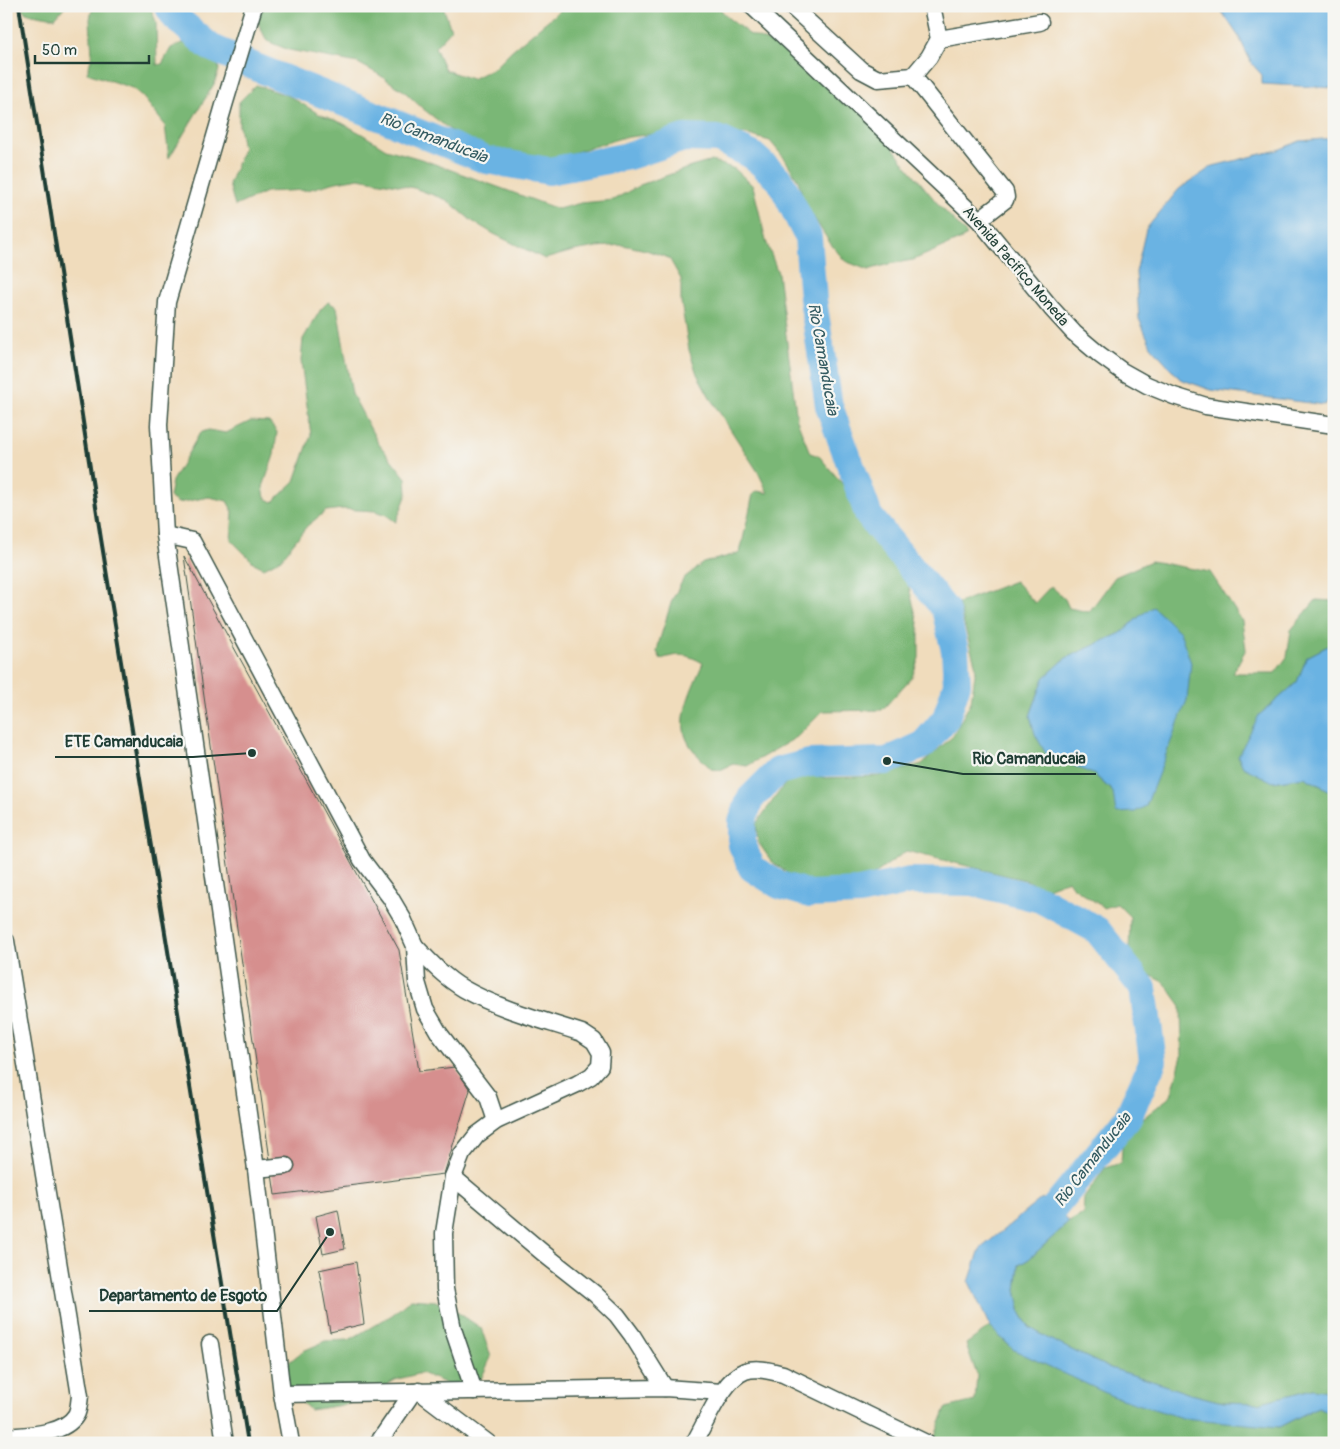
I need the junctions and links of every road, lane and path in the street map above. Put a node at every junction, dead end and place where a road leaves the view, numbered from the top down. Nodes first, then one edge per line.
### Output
1 (254, 6) edge
2 (752, 6) edge
3 (791, 6) edge
4 (932, 6) edge
5 (1040, 22) dead end
6 (939, 39) junction
7 (913, 76) junction
8 (979, 220) junction
9 (1334, 426) edge
10 (165, 535) junction
11 (6, 940) edge
12 (416, 946) junction
13 (496, 1120) junction
14 (286, 1166) dead end
15 (256, 1169) junction
16 (453, 1177) junction
17 (210, 1344) dead end
18 (665, 1388) junction
19 (474, 1391) junction
20 (416, 1392) junction
21 (722, 1392) junction
22 (282, 1394) junction
23 (6, 1437) edge
24 (225, 1443) edge
25 (291, 1443) edge
26 (378, 1443) edge
27 (488, 1443) edge
28 (694, 1443) edge
29 (926, 1443) edge

1 - 10 street
2 - 8 street, Avenida Pacifico Moneda
3 - 7 street
4 - 6 street
5 - 6 street
6 - 7 street
7 - 8 street
8 - 9 street, Avenida Pacifico Moneda
10 - 12 street
10 - 15 street
11 - 23 street
12 - 13 street
12 - 13 street
13 - 16 street
14 - 15 street
15 - 22 street
16 - 18 street
16 - 19 street
17 - 24 street
18 - 19 street
18 - 21 street
19 - 20 street
20 - 22 street
20 - 26 street
20 - 27 street
21 - 28 street
21 - 29 street
22 - 25 street

